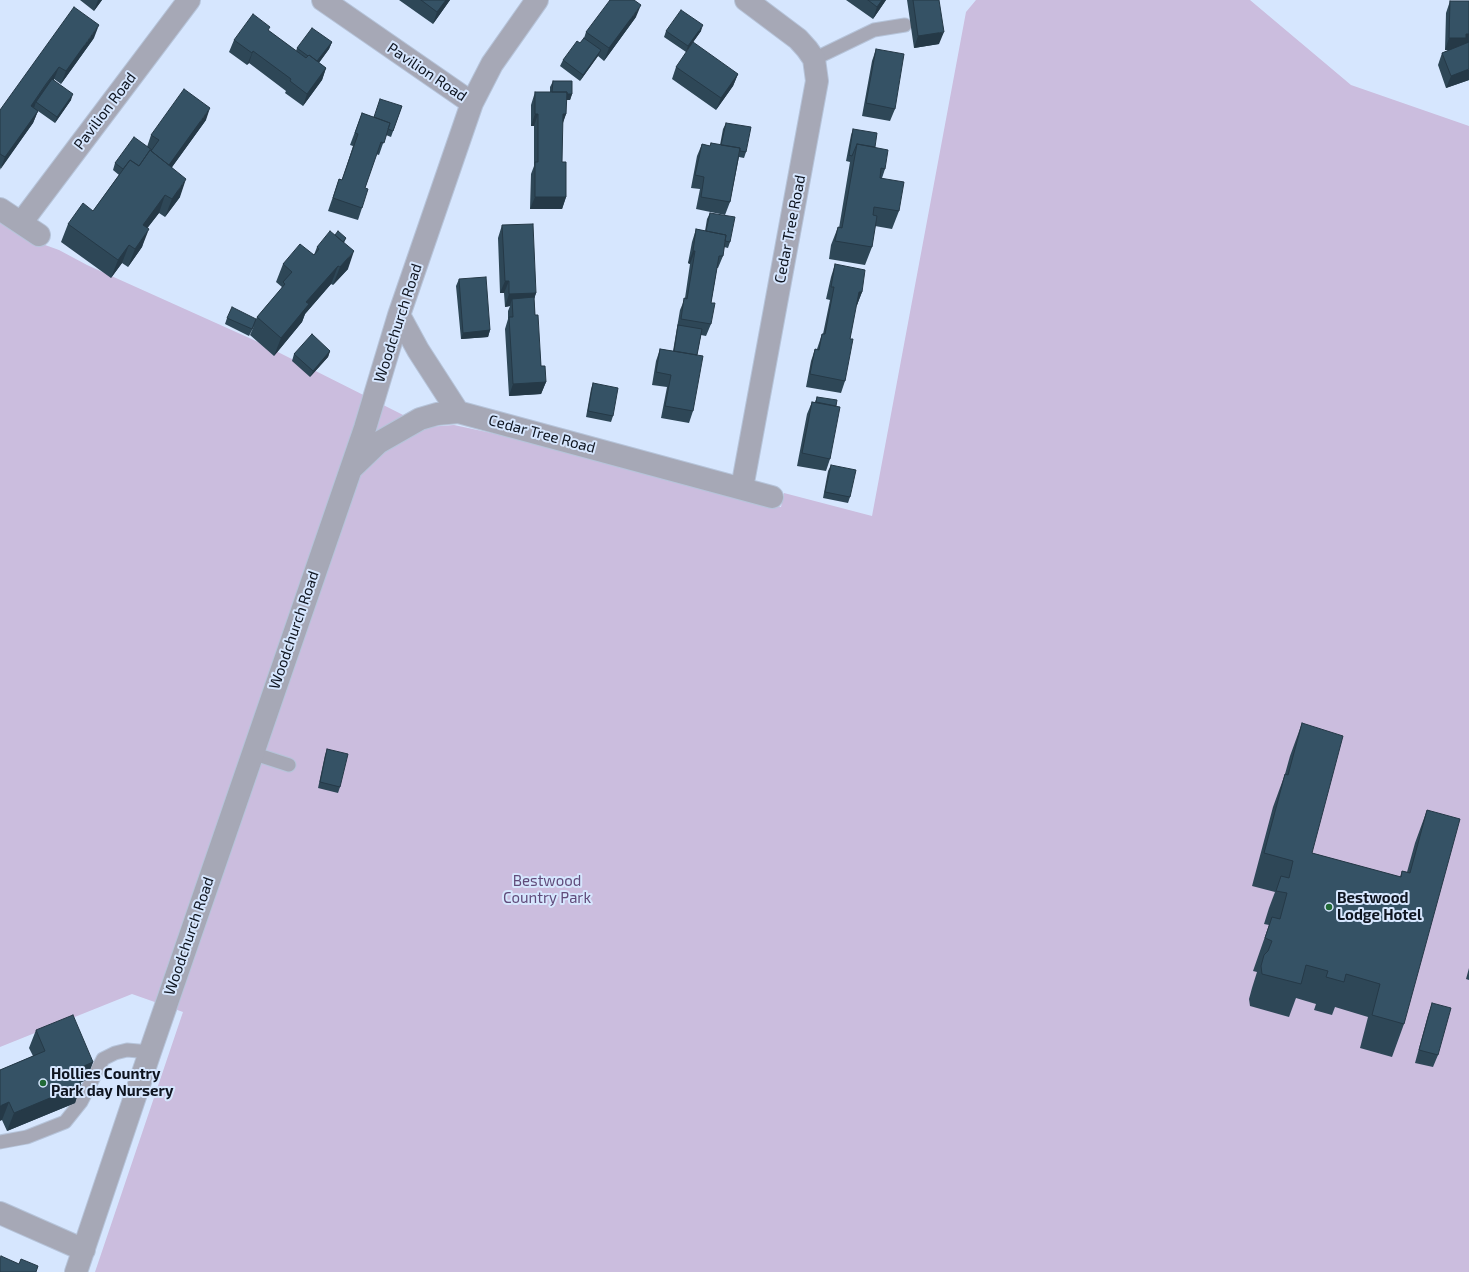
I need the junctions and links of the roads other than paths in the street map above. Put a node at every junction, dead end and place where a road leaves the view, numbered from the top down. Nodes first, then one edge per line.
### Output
1 (189, 0) edge
2 (323, 0) edge
3 (537, 0) edge
4 (746, 0) edge
5 (905, 25) dead end
6 (814, 59) junction
7 (472, 102) junction
8 (0, 210) edge
9 (21, 223) junction
10 (39, 235) dead end
11 (399, 315) junction
12 (458, 412) junction
13 (349, 471) junction
14 (742, 488) junction
15 (772, 496) dead end
16 (252, 753) junction
17 (289, 765) dead end
18 (150, 1052) junction
19 (0, 1142) edge
20 (0, 1213) edge
21 (84, 1250) junction
22 (76, 1272) edge

1 - 9 street, Pavilion Road
2 - 7 street, Pavilion Road
3 - 7 street, Woodchurch Road
4 - 6 street
5 - 6 lane
6 - 14 street, Cedar Tree Road
7 - 11 street, Woodchurch Road
8 - 9 street
9 - 10 street
11 - 12 street
11 - 13 street, Woodchurch Road
12 - 13 street, Cedar Tree Road
12 - 14 street, Cedar Tree Road
13 - 16 street, Woodchurch Road
14 - 15 street, Cedar Tree Road
16 - 17 lane
16 - 18 street, Woodchurch Road
18 - 19 lane
18 - 21 street, Woodchurch Road
20 - 21 street
21 - 22 street, Woodchurch Road

